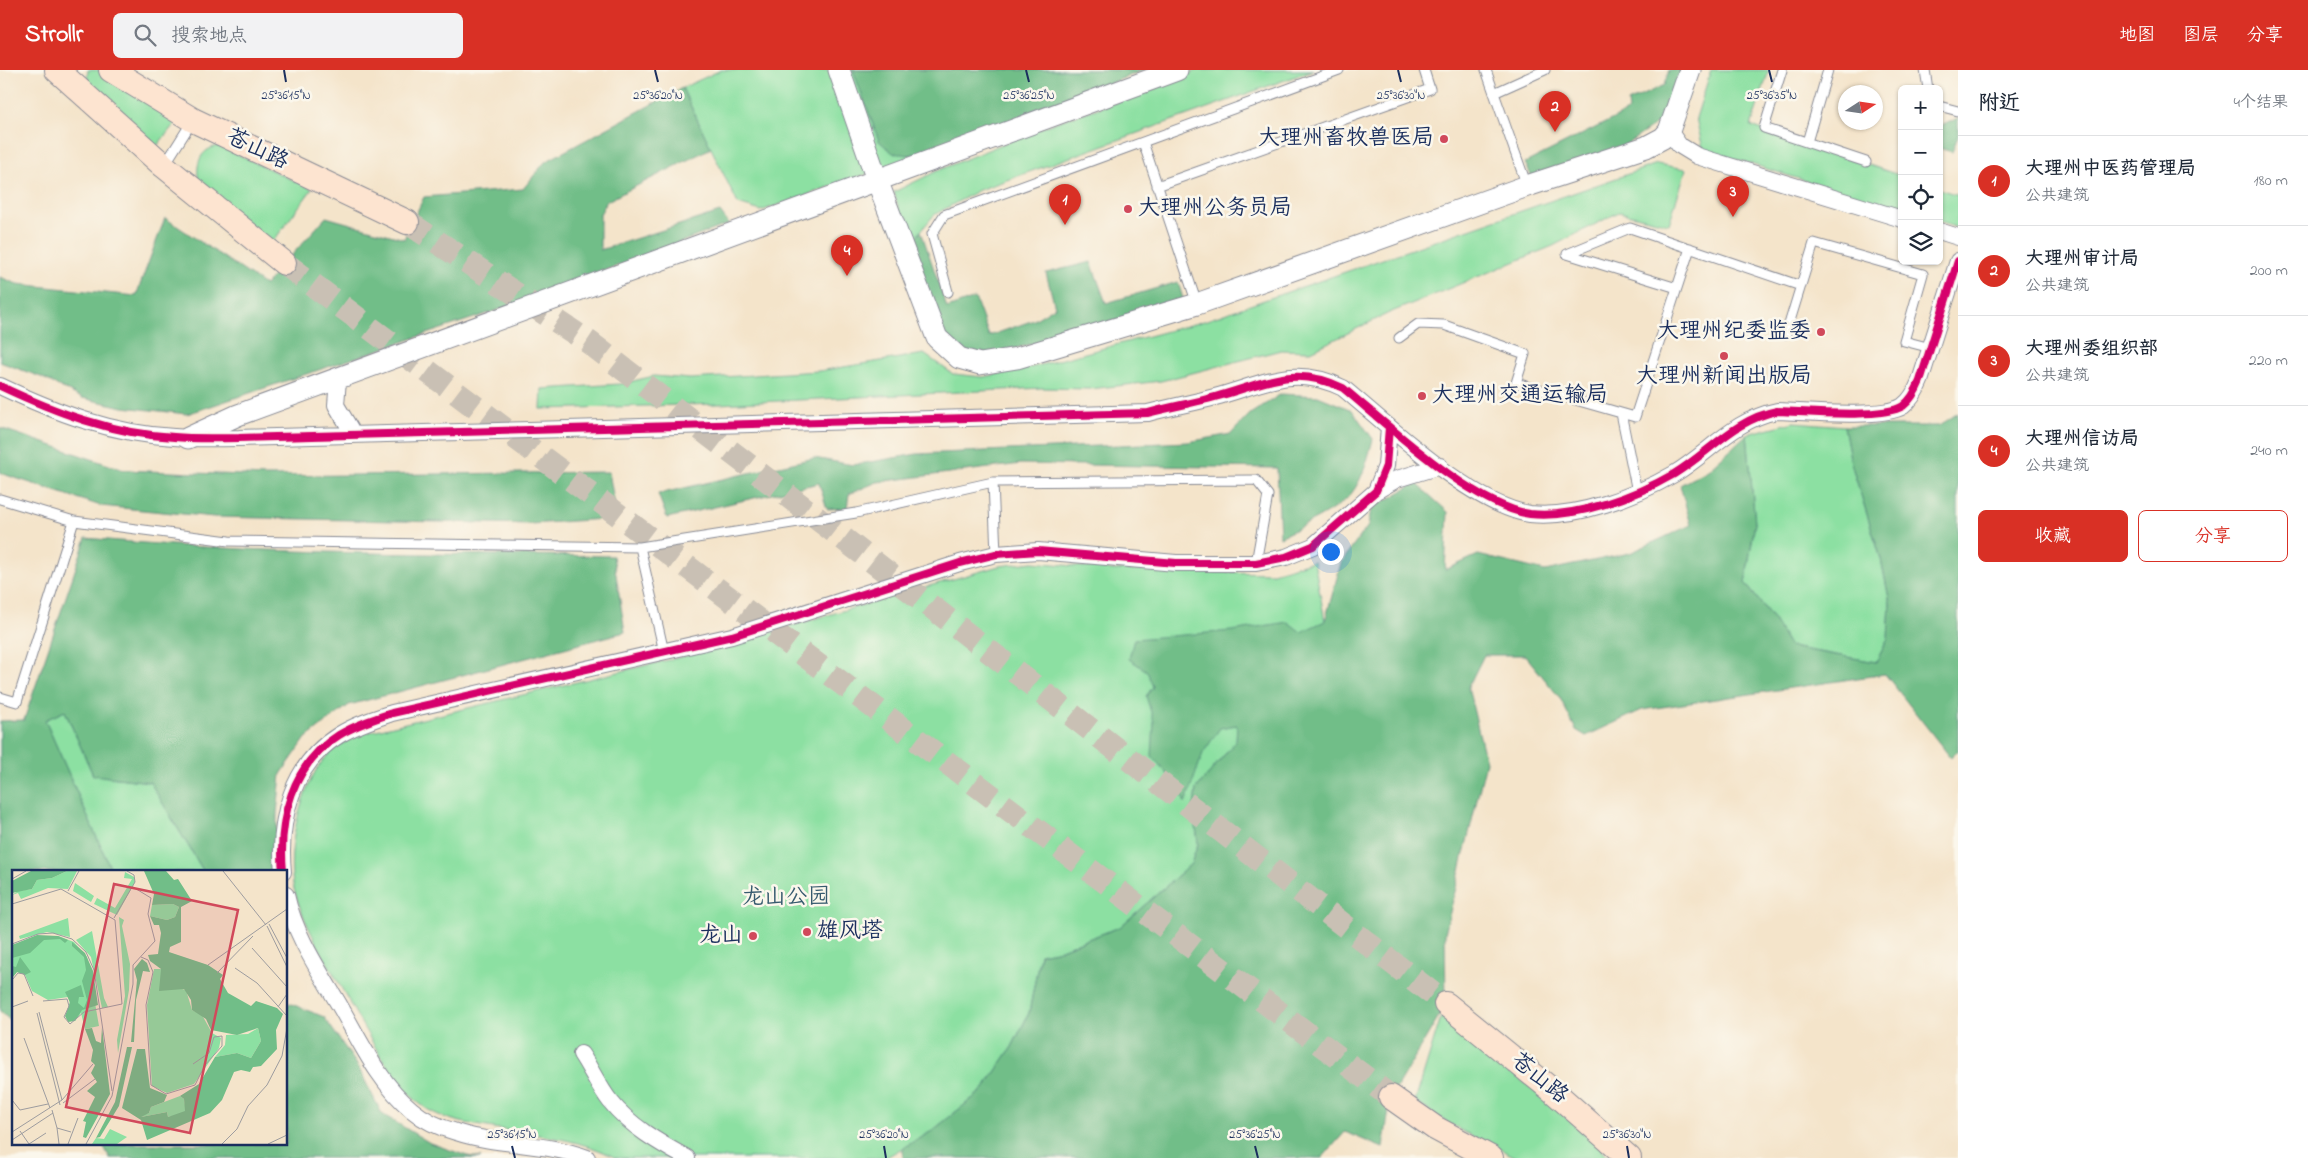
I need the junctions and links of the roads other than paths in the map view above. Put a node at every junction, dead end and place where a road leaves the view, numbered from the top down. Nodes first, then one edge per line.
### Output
1 (57, 70) edge
2 (111, 70) edge
3 (839, 70) edge
4 (1177, 70) edge
5 (1339, 70) edge
6 (1424, 70) edge
7 (1486, 70) edge
8 (1690, 70) edge
9 (1782, 70) edge
10 (1828, 70) edge
11 (1925, 70) edge
12 (1538, 71) edge
13 (1927, 85) edge
14 (1494, 93) junction
15 (1943, 107) edge
16 (1958, 111) edge
17 (193, 120) junction
18 (1668, 131) junction
19 (1144, 142) junction
20 (1806, 142) junction
21 (1866, 162) dead end
22 (164, 166) junction
23 (877, 180) junction
24 (1157, 186) junction
25 (1527, 186) junction
26 (1898, 218) edge
27 (407, 222) tunnel mouth
28 (1943, 232) edge
29 (1958, 237) edge
30 (1690, 248) junction
31 (1958, 261) edge
32 (284, 263) tunnel mouth
33 (1801, 286) junction
34 (1677, 288) junction
35 (948, 292) dead end
36 (1197, 304) junction
37 (1786, 334) dead end
38 (1399, 338) dead end
39 (1931, 348) junction
40 (338, 379) junction
41 (0, 386) edge
42 (1621, 413) junction
43 (1389, 428) junction
44 (354, 435) junction
45 (188, 438) junction
46 (1440, 466) junction
47 (993, 482) junction
48 (1376, 491) junction
49 (1637, 492) junction
50 (0, 499) edge
51 (74, 521) junction
52 (640, 548) junction
53 (996, 554) junction
54 (1256, 563) junction
55 (664, 652) junction
56 (0, 697) edge
57 (282, 870) edge
58 (288, 902) edge
59 (1446, 1004) tunnel mouth
60 (582, 1054) dead end
61 (1391, 1097) tunnel mouth
62 (587, 1158) edge
63 (688, 1158) edge
64 (1491, 1158) edge
65 (1629, 1158) edge

1 - 22 main road
2 - 17 main road, 苍山路
3 - 23 street
4 - 23 street
5 - 19 lane
6 - 24 lane
7 - 14 lane
8 - 18 street
9 - 20 lane
10 - 20 lane
11 - 13 lane
12 - 14 lane
14 - 25 lane
15 - 16 lane
17 - 22 lane
17 - 27 main road, 苍山路
18 - 25 street
18 - 26 street
19 - 24 lane
19 - 35 lane
20 - 21 lane
22 - 32 main road
23 - 36 street
23 - 40 street
24 - 36 lane
25 - 36 street
28 - 29 street
30 - 33 lane
30 - 34 lane
30 - 34 lane
31 - 39 street
33 - 37 lane
33 - 39 lane
34 - 42 lane
38 - 42 lane
39 - 49 street
40 - 44 street
40 - 45 street
41 - 45 street
42 - 49 lane
43 - 44 street
43 - 46 street
43 - 48 street
44 - 45 street
46 - 48 street
46 - 49 street
47 - 52 lane
47 - 53 lane
47 - 54 lane
48 - 54 street
50 - 51 lane
51 - 52 lane
51 - 56 lane
52 - 55 lane
53 - 54 street
53 - 55 street
55 - 57 street
58 - 62 street
59 - 65 main road, 苍山路
60 - 63 street
61 - 64 main road

